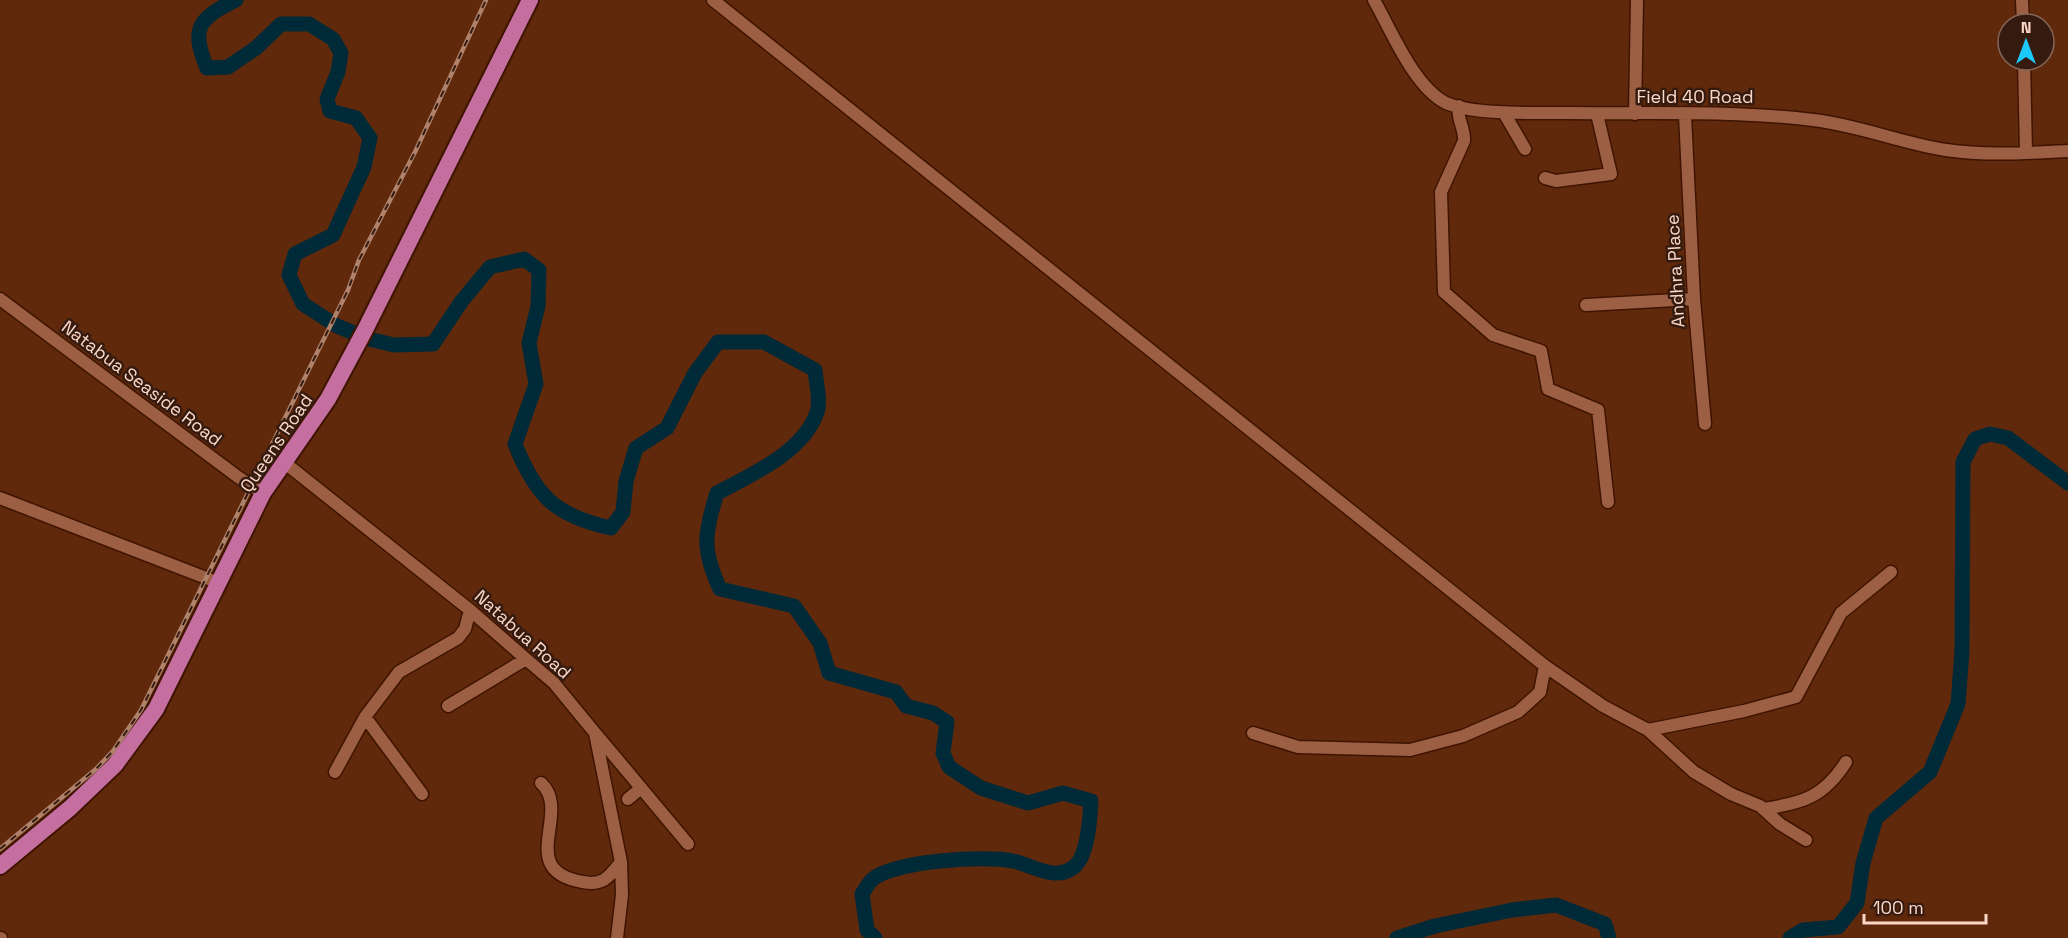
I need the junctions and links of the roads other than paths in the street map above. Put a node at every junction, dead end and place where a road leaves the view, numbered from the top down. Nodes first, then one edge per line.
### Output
1 (530, 0) edge
2 (713, 0) edge
3 (1374, 0) edge
4 (1637, 0) edge
5 (2024, 72) edge
6 (1459, 106) junction
7 (1504, 113) junction
8 (1597, 114) junction
9 (1635, 114) junction
10 (1685, 115) junction
11 (1525, 149) dead end
12 (2068, 152) edge
13 (2026, 153) junction
14 (1545, 178) dead end
15 (0, 299) edge
16 (1694, 299) junction
17 (1586, 305) dead end
18 (1705, 424) dead end
19 (285, 463) junction
20 (263, 493) junction
21 (0, 498) edge
22 (1608, 502) dead end
23 (1891, 572) dead end
24 (219, 583) junction
25 (470, 610) junction
26 (526, 659) junction
27 (1545, 666) junction
28 (448, 706) dead end
29 (365, 717) junction
30 (1648, 730) junction
31 (595, 733) junction
32 (1252, 733) dead end
33 (1846, 762) dead end
34 (335, 772) dead end
35 (541, 783) dead end
36 (641, 788) junction
37 (422, 794) dead end
38 (628, 798) dead end
39 (1763, 809) junction
40 (1806, 840) dead end
41 (688, 844) dead end
42 (621, 862) junction
43 (0, 866) edge
44 (617, 938) edge

1 - 19 highway, Queens Road
2 - 27 street
3 - 6 street, Field 40 Road
4 - 9 street
5 - 13 street
6 - 7 street, Field 40 Road
6 - 22 street
7 - 8 street, Field 40 Road
7 - 11 street
8 - 9 street, Field 40 Road
8 - 14 street
9 - 10 street, Field 40 Road
10 - 13 street, Field 40 Road
10 - 16 street, Andhra Place
12 - 13 street, Field 40 Road
15 - 20 street, Natabua Seaside Road
16 - 17 street
16 - 18 street, Andhra Place
19 - 20 highway, Queens Road
19 - 25 street, Natabua Road
20 - 24 highway, Queens Road
21 - 24 street
23 - 30 street
24 - 43 highway, Queens Road
25 - 26 street, Natabua Road
25 - 29 street
26 - 28 street
26 - 31 street, Natabua Road
27 - 30 street
27 - 32 street
29 - 34 street
29 - 37 street
30 - 39 street
31 - 36 street
31 - 42 street, Natabua Road
33 - 39 street
35 - 42 street
36 - 38 street
36 - 41 street
39 - 40 street
42 - 44 street, Natabua Road

